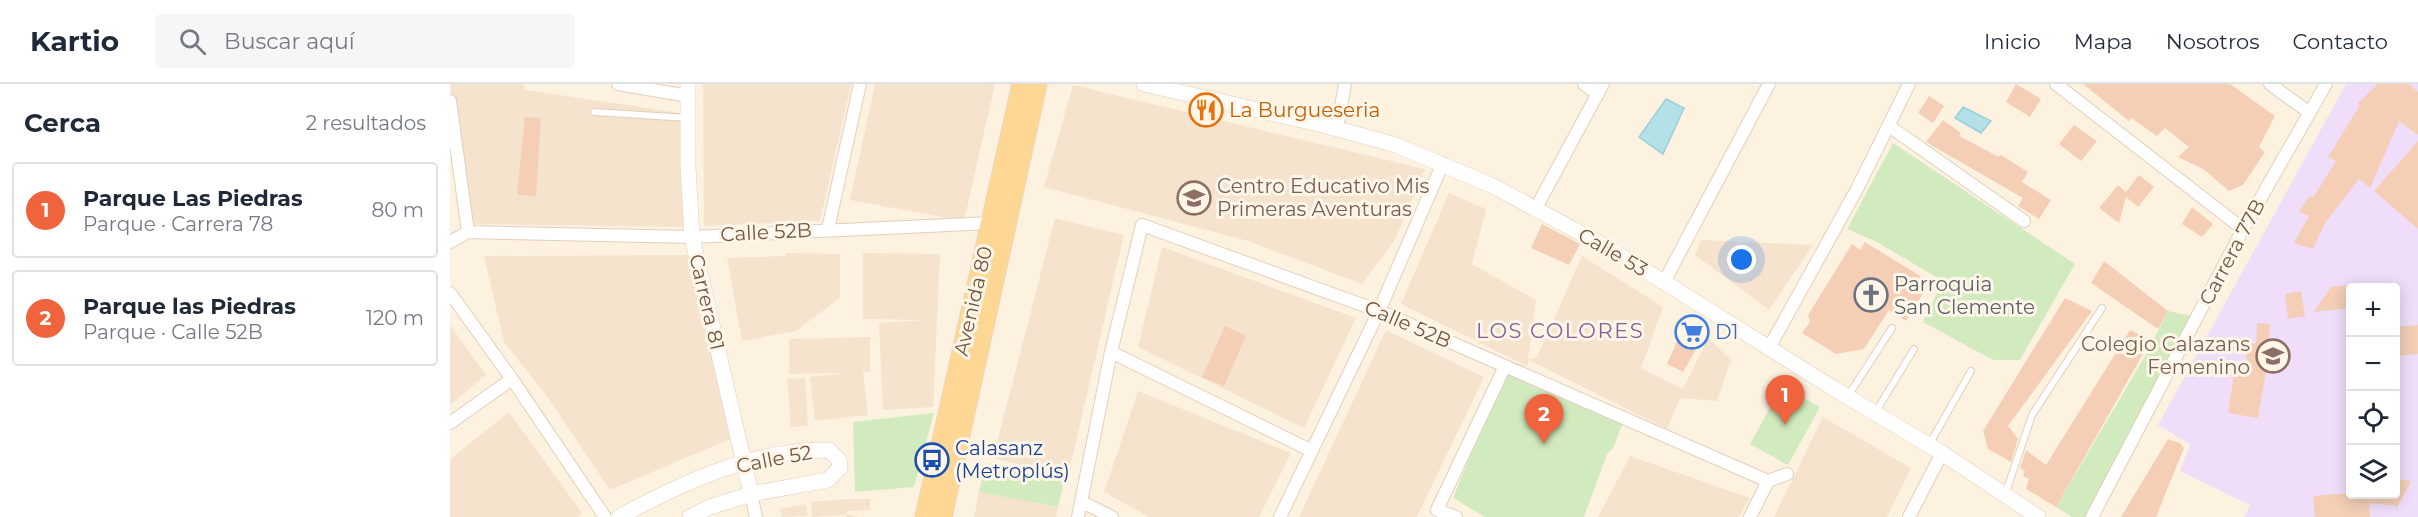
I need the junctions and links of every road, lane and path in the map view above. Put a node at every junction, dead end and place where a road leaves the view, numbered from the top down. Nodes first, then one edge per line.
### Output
1 (618, 84) edge
2 (860, 84) edge
3 (1022, 84) edge
4 (1037, 84) edge
5 (1144, 84) edge
6 (1345, 84) edge
7 (1584, 84) edge
8 (1769, 84) edge
9 (1909, 84) edge
10 (2056, 84) edge
11 (2270, 84) edge
12 (2326, 84) edge
13 (1601, 89) edge
14 (688, 90) edge
15 (450, 101) edge
16 (594, 112) dead end
17 (2310, 113) junction
18 (688, 118) junction
19 (1889, 126) junction
20 (1336, 129) junction
21 (1443, 163) junction
22 (1536, 208) junction
23 (2024, 221) dead end
24 (991, 223) junction
25 (828, 229) junction
26 (2243, 229) junction
27 (468, 232) junction
28 (692, 237) junction
29 (450, 242) edge
30 (1664, 282) junction
31 (450, 293) edge
32 (2102, 308) dead end
33 (1378, 310) junction
34 (1892, 328) dead end
35 (1769, 348) junction
36 (1914, 349) dead end
37 (1110, 352) junction
38 (1505, 366) junction
39 (1971, 371) dead end
40 (512, 379) junction
41 (1848, 397) junction
42 (1875, 413) junction
43 (450, 423) edge
44 (1935, 449) junction
45 (1310, 450) junction
46 (744, 463) junction
47 (1787, 474) dead end
48 (1768, 481) junction
49 (750, 494) junction
50 (2005, 496) junction
51 (1082, 502) junction
52 (1435, 513) edge
53 (605, 517) edge
54 (619, 517) edge
55 (690, 517) edge
56 (756, 517) edge
57 (925, 517) edge
58 (942, 517) edge
59 (1078, 517) edge
60 (1112, 517) edge
61 (1280, 517) edge
62 (1456, 517) edge
63 (1750, 517) edge
64 (1909, 517) edge
65 (2038, 517) edge
66 (2092, 517) edge

1 - 14 street
2 - 25 street
3 - 24 main road, Avenida 80
4 - 58 main road, Avenida 80
5 - 20 street, Calle 53
6 - 20 street
7 - 13 street
8 - 30 street
9 - 19 street
10 - 26 street
11 - 17 street
12 - 17 street, Carrera 77B
13 - 22 street
14 - 18 street, Carrera 81
15 - 27 street
16 - 18 lane
17 - 26 street, Carrera 77B
18 - 28 street, Carrera 81
19 - 23 street
19 - 35 street
20 - 21 street, Calle 53
21 - 22 street, Calle 53
21 - 33 street
22 - 30 street, Calle 53
24 - 25 street, Calle 52B
24 - 57 main road, Avenida 80
25 - 28 street, Calle 52B
26 - 66 street, Carrera 77B
27 - 28 street, Calle 52B
27 - 29 street
28 - 46 street, Carrera 81
30 - 35 street, Calle 53
31 - 40 street
32 - 50 lane
33 - 37 street, Calle 52B
33 - 38 street, Calle 52B
33 - 45 street
34 - 41 lane
35 - 41 street, Calle 53
36 - 42 lane
37 - 45 street
37 - 51 street
38 - 48 street, Calle 52B
38 - 52 street
39 - 44 lane
40 - 43 street
40 - 53 street
41 - 42 street, Calle 53
42 - 44 street, Calle 53
44 - 50 street, Calle 53
44 - 64 street
45 - 61 street
46 - 49 street, Carrera 81
46 - 49 street, Calle 52
46 - 54 street, Calle 52
47 - 48 street
48 - 63 street
49 - 55 street, Calle 52
49 - 56 street, Carrera 81
50 - 65 street, Calle 53
51 - 59 street
51 - 60 street
52 - 62 street

